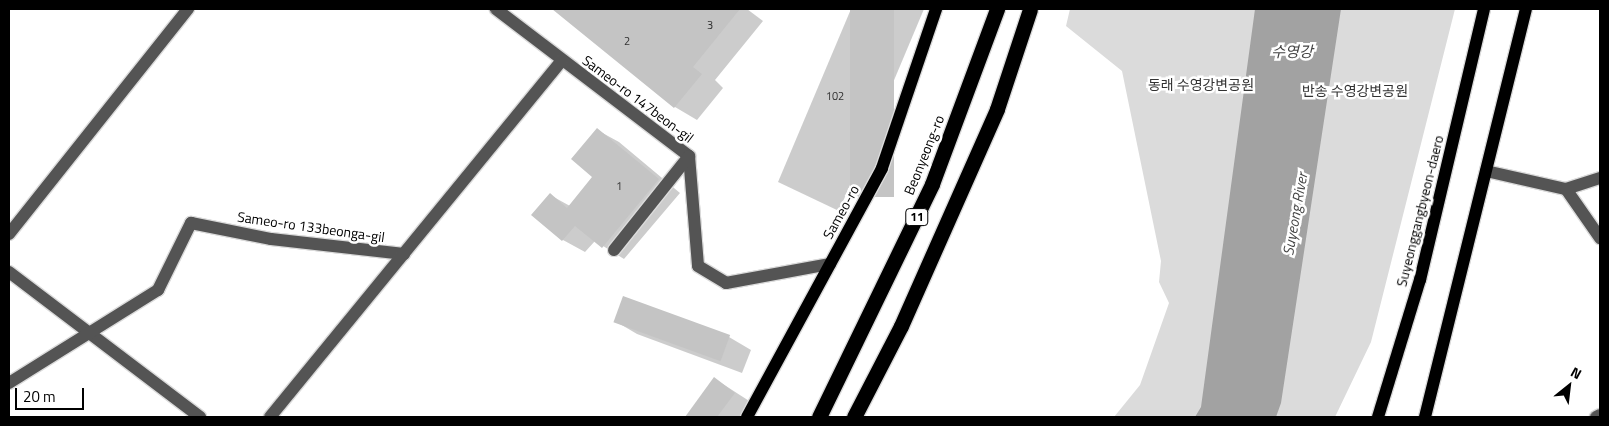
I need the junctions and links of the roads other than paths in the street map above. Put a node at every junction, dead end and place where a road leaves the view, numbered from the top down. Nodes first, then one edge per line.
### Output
1 (188, 9) edge
2 (496, 9) edge
3 (936, 9) edge
4 (997, 9) edge
5 (1030, 9) edge
6 (1484, 9) edge
7 (1526, 9) edge
8 (562, 60) junction
9 (689, 156) junction
10 (1486, 171) junction
11 (1600, 178) edge
12 (1566, 189) junction
13 (9, 234) edge
14 (1600, 238) edge
15 (614, 250) dead end
16 (404, 254) junction
17 (830, 264) junction
18 (9, 272) edge
19 (90, 333) junction
20 (9, 383) edge
21 (1600, 415) edge
22 (200, 417) edge
23 (270, 417) edge
24 (747, 417) edge
25 (818, 417) edge
26 (854, 417) edge
27 (1378, 417) edge
28 (1425, 417) edge
29 (1596, 417) edge

1 - 13 street
2 - 8 street, Sameo-ro 147beon-gil
3 - 17 main road, Sameo-ro
4 - 25 highway, Beonyeong-ro / 11
5 - 26 highway, 11
6 - 27 main road, Suyeonggangbyeon-daero
7 - 10 main road
8 - 9 street, Sameo-ro 147beon-gil
8 - 16 street
9 - 15 street
9 - 17 street, Sameo-ro 147beon-gil
10 - 12 street
10 - 28 main road
11 - 12 street
12 - 14 street
16 - 19 street, Sameo-ro 133beonga-gil
16 - 23 street
17 - 24 main road, Sameo-ro
18 - 19 street
19 - 20 street
19 - 22 street
21 - 29 street

